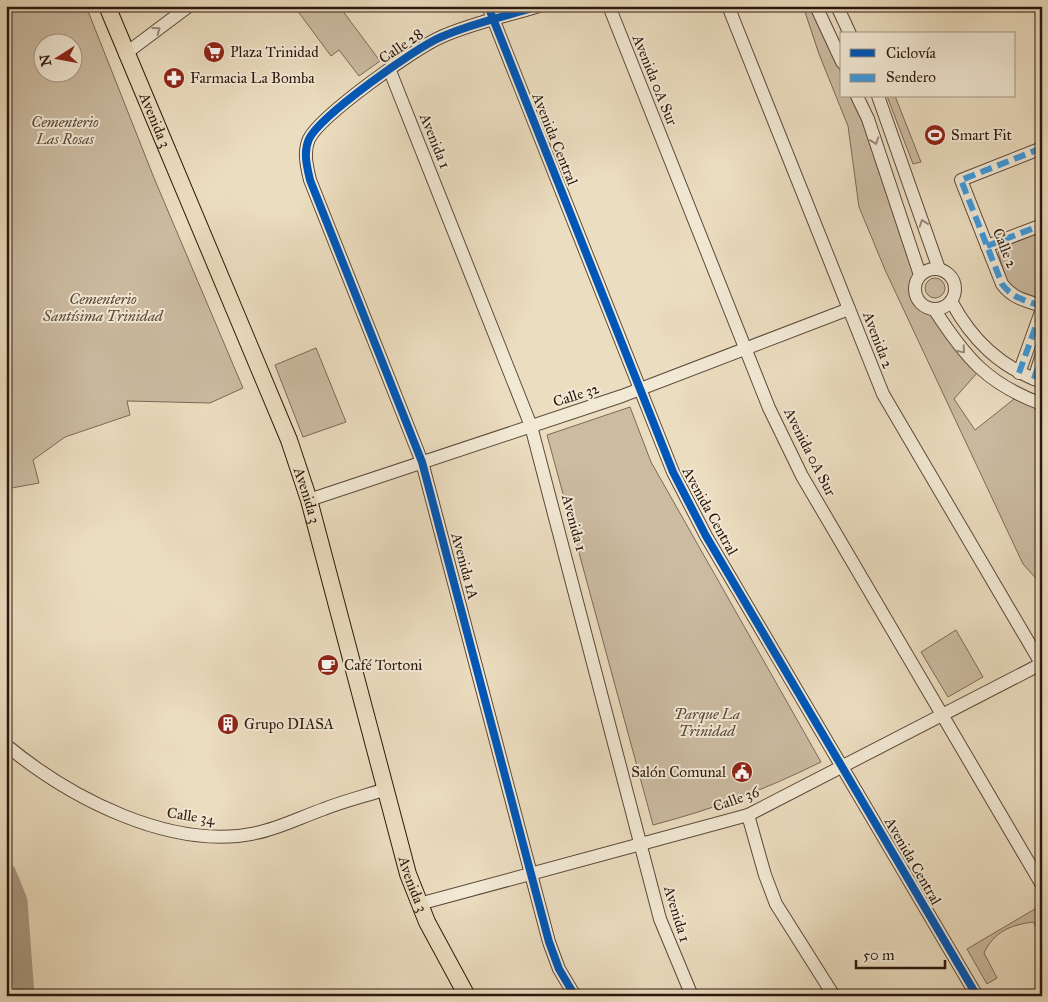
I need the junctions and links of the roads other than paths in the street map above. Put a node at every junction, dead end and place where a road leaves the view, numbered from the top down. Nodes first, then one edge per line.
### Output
1 (107, 6) edge
2 (190, 6) edge
3 (488, 6) edge
4 (539, 6) edge
5 (608, 6) edge
6 (728, 6) edge
7 (816, 6) edge
8 (837, 6) edge
9 (493, 20) junction
10 (849, 32) edge
11 (125, 54) junction
12 (840, 58) edge
13 (390, 70) junction
14 (858, 98) edge
15 (879, 98) edge
16 (1042, 148) edge
17 (306, 150) joint
18 (915, 198) junction
19 (897, 204) junction
20 (1042, 225) edge
21 (987, 246) junction
22 (939, 269) junction
23 (920, 275) junction
24 (951, 302) junction
25 (1042, 307) edge
26 (849, 309) junction
27 (934, 309) junction
28 (746, 349) junction
29 (1042, 354) edge
30 (1019, 373) junction
31 (1038, 381) edge
32 (640, 390) junction
33 (1042, 404) edge
34 (531, 426) junction
35 (422, 462) junction
36 (309, 500) junction
37 (1041, 663) edge
38 (942, 716) junction
39 (6, 745) edge
40 (842, 767) junction
41 (386, 789) junction
42 (748, 815) junction
43 (641, 844) junction
44 (531, 873) junction
45 (1042, 885) edge
46 (419, 904) junction
47 (466, 996) edge
48 (575, 996) edge
49 (692, 996) edge
50 (834, 996) edge
51 (977, 996) edge

1 - 11 main road, Avenida 3
11 -> 2 street
3 - 9 street, Avenida Central
4 - 9 street, Calle 28
5 - 28 street, Avenida 0A Sur
6 - 26 street, Avenida 2
7 - 12 street
8 - 10 street
9 - 13 street, Calle 28
9 - 32 street, Avenida Central
11 - 36 main road, Avenida 3
13 - 17 street, Calle 28
13 - 34 street, Avenida 1
14 -> 19 street
15 - 18 street
16 - 21 street, Calle 2
17 - 35 street, Avenida 1A
18 - 19 street
22 -> 18 street
19 - 23 street
20 - 21 street
21 - 25 street, Calle 2
22 - 23 street
22 - 24 street
23 - 27 street
24 - 27 street
24 - 30 street
25 - 30 street
26 - 28 street, Calle 32
26 - 37 street, Avenida 2
27 -> 33 street
28 - 32 street, Calle 32
28 - 38 street, Avenida 0A Sur
29 - 31 street
30 - 31 street
32 - 34 street, Calle 32
32 - 40 street, Avenida Central
34 - 35 street, Calle 32
34 - 43 street, Avenida 1
35 - 36 street, Calle 32
35 - 44 street, Avenida 1A
36 - 41 main road, Avenida 3
37 - 38 street, Calle 36
38 - 40 street, Calle 36
38 - 45 street, Avenida 0A Sur
39 - 41 street, Calle 34
40 - 42 street, Calle 36
40 - 51 street, Avenida Central
41 - 46 main road, Avenida 3
42 - 43 street, Calle 36
42 - 50 street
43 - 44 street, Calle 36
43 - 49 street, Avenida 1
44 - 46 street, Calle 36
44 - 48 street, Avenida 1A
46 - 47 main road, Avenida 3

